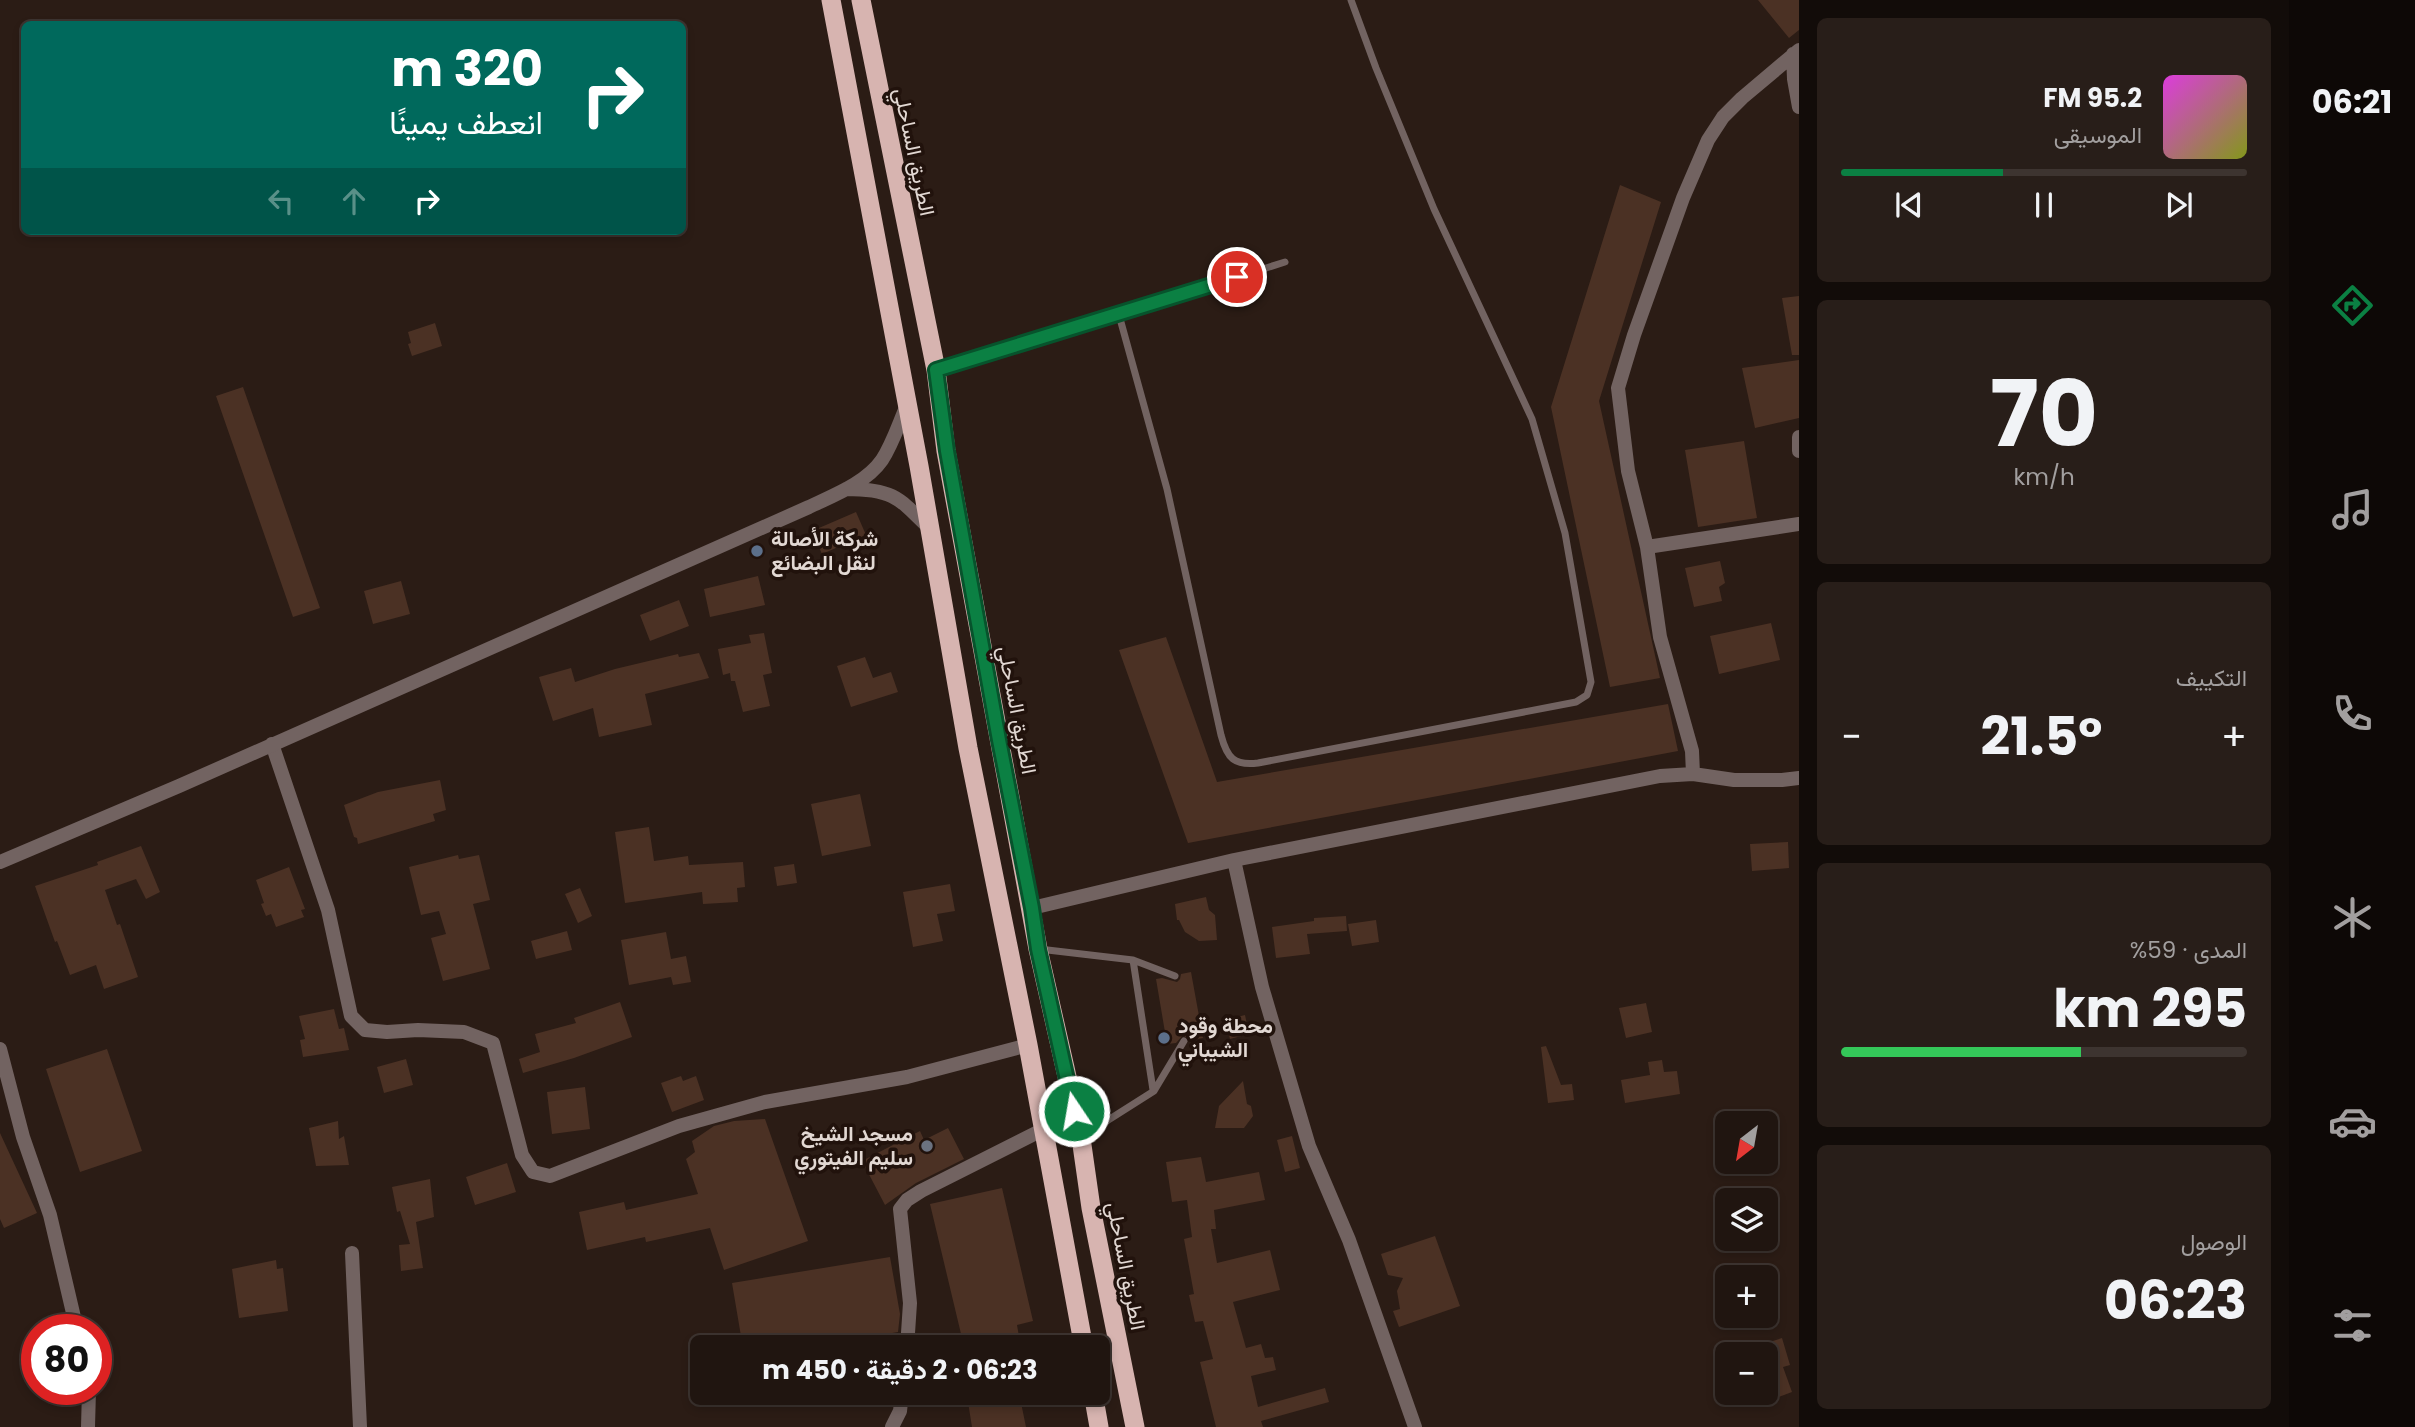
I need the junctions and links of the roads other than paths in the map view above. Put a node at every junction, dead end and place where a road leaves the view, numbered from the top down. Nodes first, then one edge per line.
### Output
1 (831, 0) edge
2 (861, 0) edge
3 (1351, 0) edge
4 (1796, 52) edge
5 (1799, 107) edge
6 (1285, 262) dead end
7 (1119, 315) junction
8 (936, 370) junction
9 (907, 405) junction
10 (1799, 437) edge
11 (1799, 452) edge
12 (846, 489) junction
13 (1799, 524) edge
14 (931, 530) junction
15 (1647, 547) junction
16 (999, 740) junction
17 (272, 744) junction
18 (968, 748) junction
19 (1693, 774) junction
20 (1799, 778) edge
21 (1234, 860) junction
22 (0, 862) edge
23 (1032, 908) junction
24 (1038, 949) junction
25 (1133, 960) junction
26 (1175, 976) dead end
27 (1184, 1041) dead end
28 (1028, 1045) junction
29 (0, 1049) edge
30 (1154, 1091) junction
31 (1044, 1129) junction
32 (1081, 1138) junction
33 (352, 1253) dead end
34 (73, 1314) edge
35 (909, 1335) edge
36 (1082, 1335) edge
37 (89, 1405) edge
38 (901, 1405) edge
39 (1095, 1405) edge
40 (88, 1427) edge
41 (360, 1427) edge
42 (892, 1427) edge
43 (1099, 1427) edge
44 (1135, 1427) edge
45 (1415, 1427) edge

1 - 9 highway
2 - 8 highway, الطريق الساحلي
3 - 7 lane
4 - 5 street
4 - 15 street
6 - 7 lane
7 - 8 lane
8 - 16 highway, الطريق الساحلي
9 - 12 street
9 - 14 highway
10 - 11 street
12 - 14 street
12 - 17 street
13 - 15 street
14 - 18 highway
15 - 19 street
16 - 18 highway
16 - 23 highway, الطريق الساحلي
17 - 22 street
17 - 28 street
18 - 28 highway
19 - 20 street
19 - 21 street
21 - 23 street
21 - 45 street
23 - 24 highway, الطريق الساحلي
24 - 25 lane
24 - 32 highway, الطريق الساحلي
25 - 26 lane
25 - 30 lane
27 - 30 lane
28 - 31 highway
29 - 34 street
30 - 32 lane
31 - 35 street
31 - 36 highway
32 - 44 highway, الطريق الساحلي
33 - 41 street
37 - 40 street
38 - 42 street
39 - 43 highway

